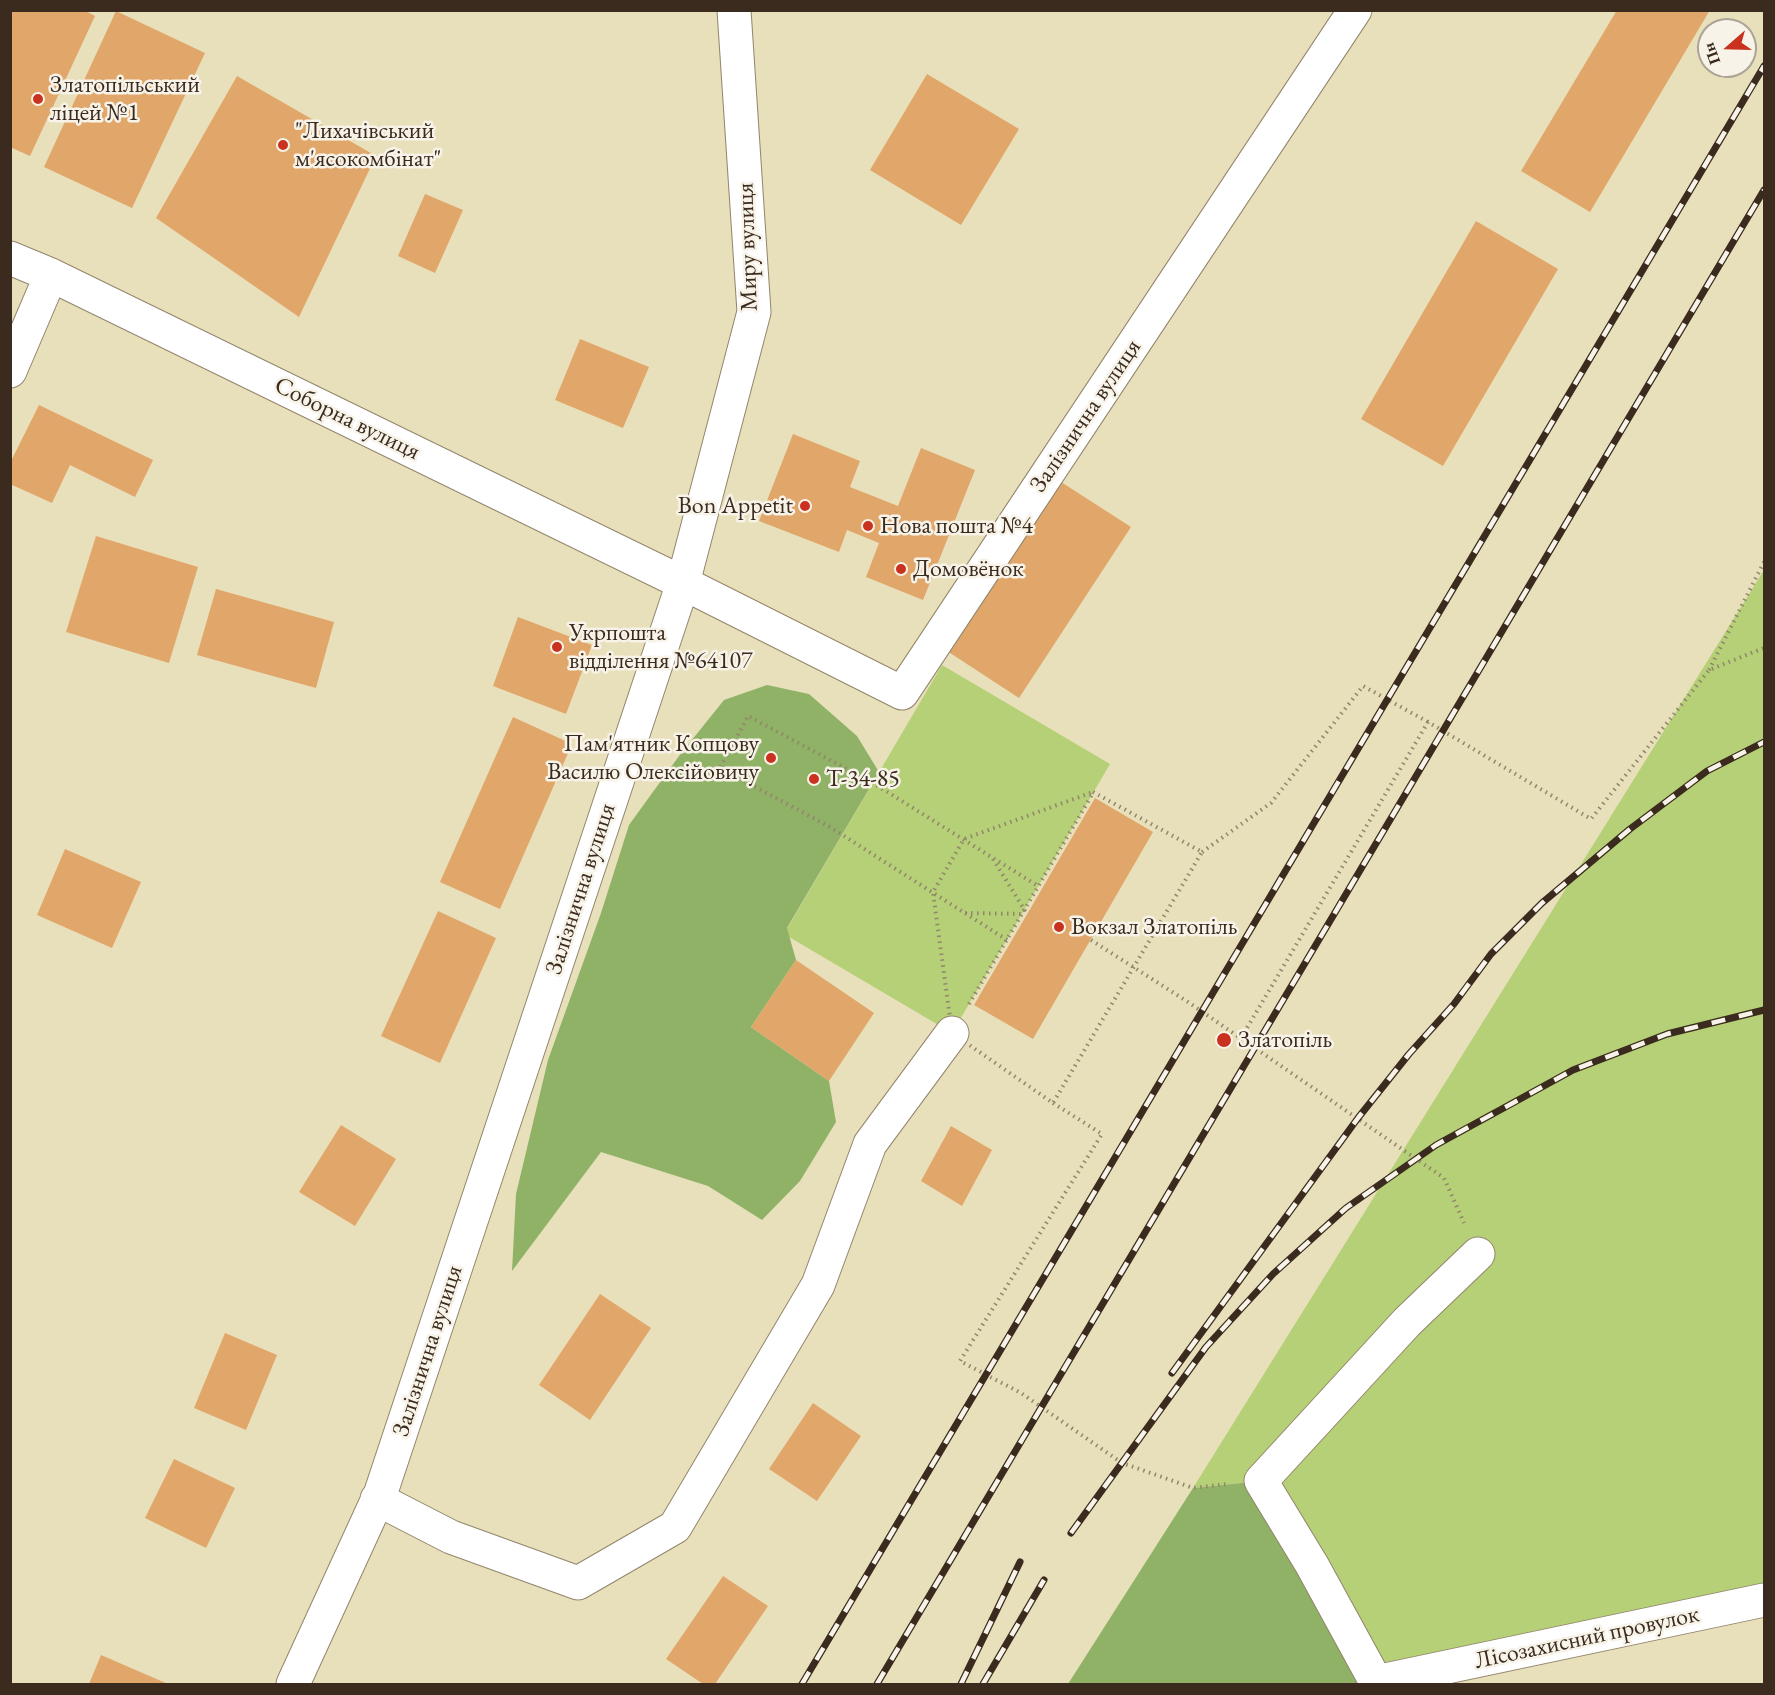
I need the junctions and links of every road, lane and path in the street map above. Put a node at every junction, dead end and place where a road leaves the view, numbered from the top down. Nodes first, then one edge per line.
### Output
1 (734, 10) edge
2 (1355, 10) edge
3 (10, 258) edge
4 (51, 275) junction
5 (10, 370) edge
6 (1764, 562) edge
7 (683, 584) junction
8 (1764, 648) edge
9 (1709, 670) junction
10 (1428, 722) junction
11 (1093, 792) junction
12 (964, 839) junction
13 (1202, 852) junction
14 (991, 856) junction
15 (1038, 886) junction
16 (933, 892) junction
17 (1024, 909) junction
18 (965, 913) junction
19 (1021, 914) junction
20 (1006, 940) junction
21 (1091, 940) dead end
22 (1134, 968) junction
23 (968, 1005) dead end
24 (955, 1028) junction
25 (1241, 1038) junction
26 (1053, 1103) junction
27 (1478, 1254) joint
28 (1261, 1481) junction
29 (377, 1499) junction
30 (1764, 1600) edge
31 (293, 1684) edge
32 (1377, 1684) edge

1 - 7 street, Миру вулиця
2 - 7 street, Залізнична вулиця
3 - 4 street, Соборна вулиця
4 - 5 street
4 - 7 street, Соборна вулиця
6 - 9 path
7 - 29 street, Залізнична вулиця
8 - 9 path
9 - 10 path
10 - 13 path
10 - 25 path
11 - 12 path
11 - 13 path
11 - 15 path
12 - 14 path
12 - 16 path
12 - 16 path
13 - 22 path
14 - 15 path
14 - 17 path
15 - 17 path
16 - 18 path
16 - 24 path
17 - 19 path
18 - 19 path
18 - 20 path
19 - 20 path
20 - 23 path
21 - 22 path
22 - 25 path
22 - 26 path
24 - 26 path
24 - 29 street
25 - 27 path
26 - 28 path
27 - 28 street
28 - 32 street
29 - 31 street, Залізнична вулиця
30 - 32 street, Лісозахисний провулок

